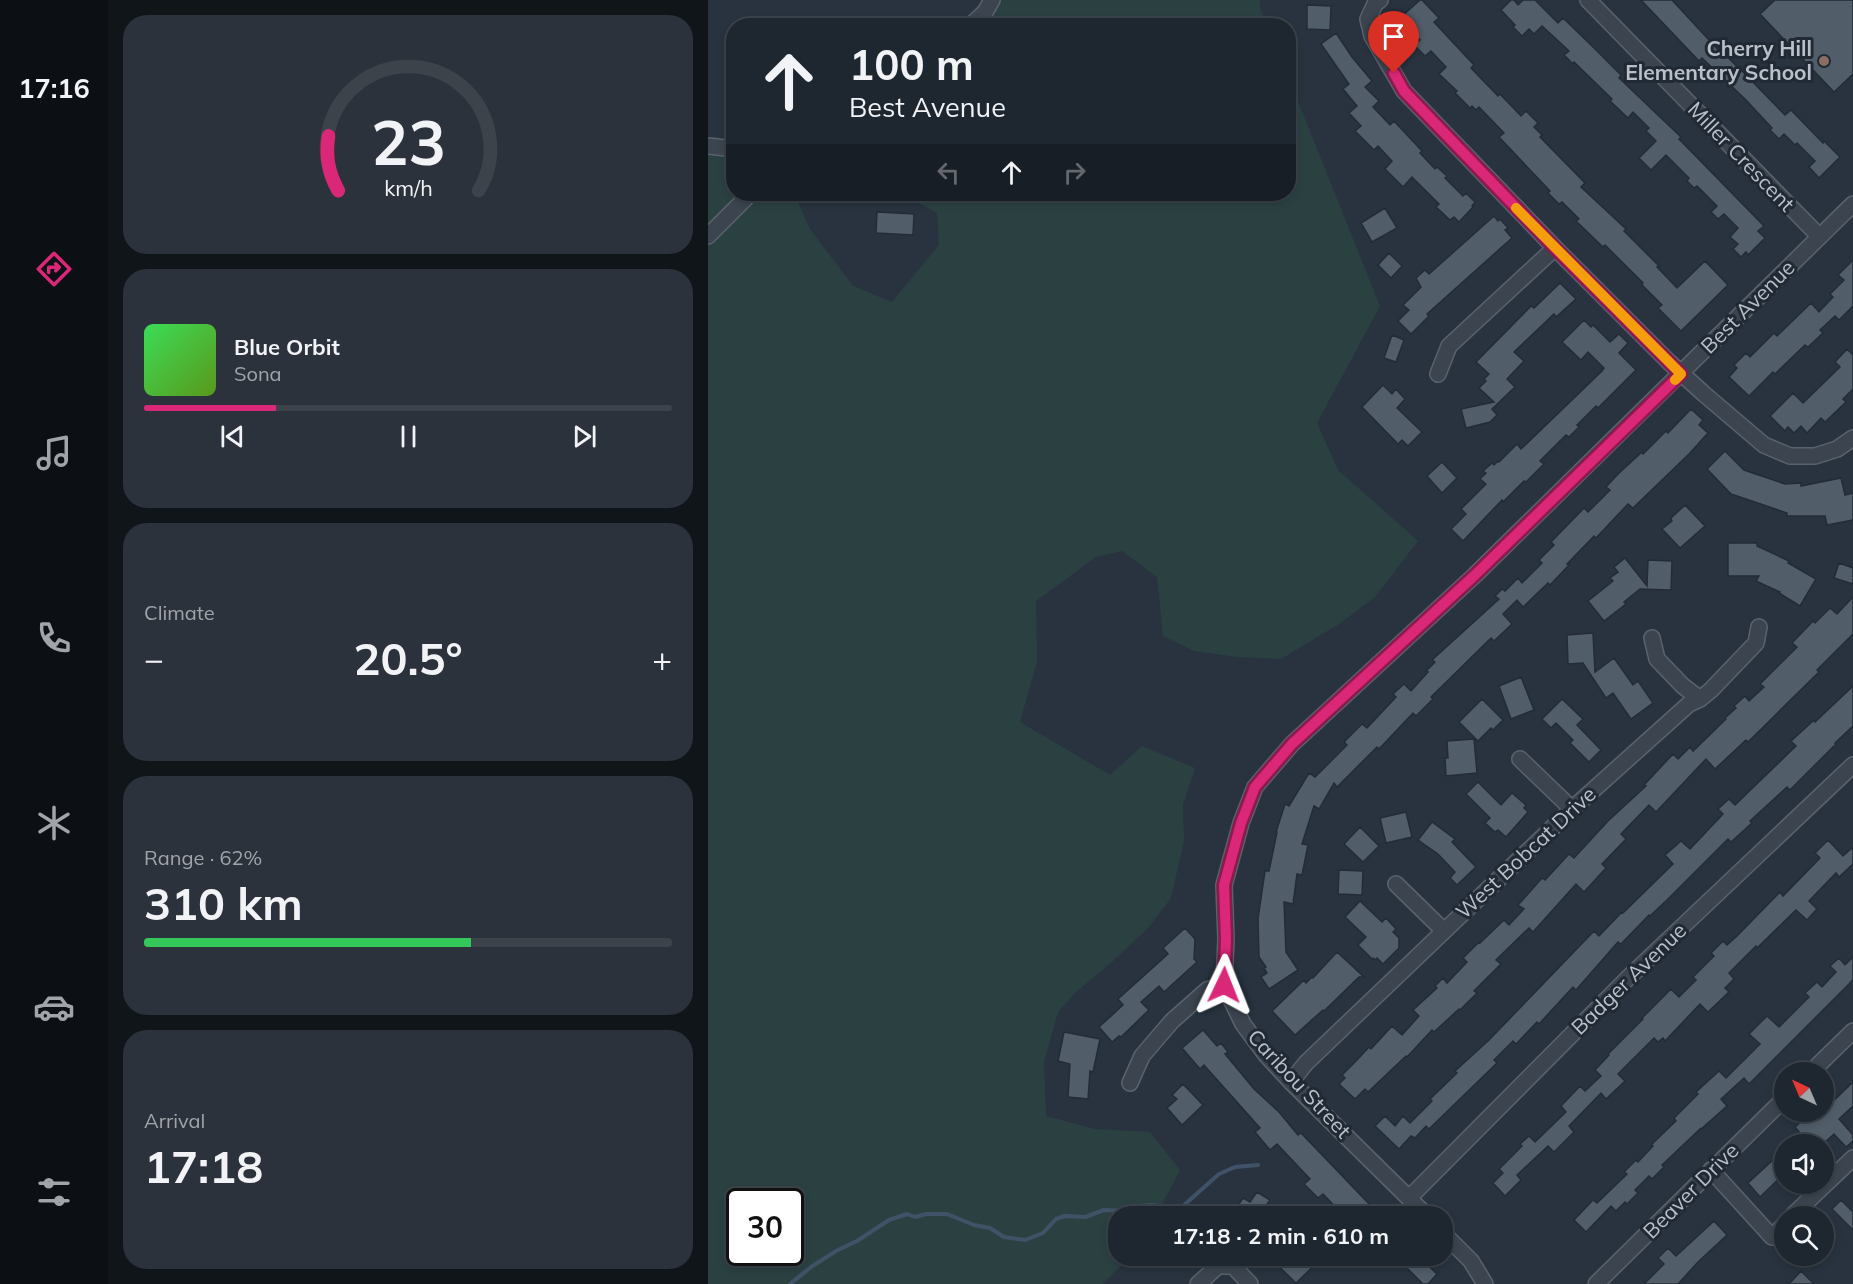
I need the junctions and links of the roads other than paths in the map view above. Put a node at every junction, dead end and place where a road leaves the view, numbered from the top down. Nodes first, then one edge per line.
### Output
1 (992, 0) edge
2 (1380, 0) edge
3 (1588, 0) edge
4 (979, 18) edge
5 (708, 146) edge
6 (726, 148) edge
7 (743, 201) edge
8 (1853, 204) edge
9 (708, 236) edge
10 (1819, 236) junction
11 (1555, 248) junction
12 (1438, 374) dead end
13 (1681, 374) junction
14 (1853, 438) edge
15 (1759, 627) dead end
16 (1652, 638) dead end
17 (1700, 699) junction
18 (1520, 759) dead end
19 (1853, 765) edge
20 (1255, 787) joint
21 (1572, 808) junction
22 (1396, 884) dead end
23 (1444, 931) junction
24 (1224, 985) junction
25 (1853, 1031) edge
26 (1821, 1062) edge
27 (1291, 1082) junction
28 (1130, 1083) dead end
29 (1774, 1109) edge
30 (1853, 1158) edge
31 (1711, 1170) junction
32 (1409, 1198) junction
33 (1417, 1206) edge
34 (1803, 1206) edge
35 (1774, 1235) edge
36 (1453, 1243) edge
37 (1198, 1284) edge
38 (1250, 1284) edge
39 (1485, 1284) edge
40 (1596, 1284) edge

1 - 4 street
2 - 11 street
3 - 10 street, Miller Crescent
5 - 6 street
7 - 9 street
8 - 10 street, Best Avenue
10 - 13 street, Best Avenue
11 - 12 street
11 - 13 street
13 - 14 street
13 - 20 street, Best Avenue
15 - 17 street, West Bobcat Drive
16 - 17 street
17 - 21 street, West Bobcat Drive
18 - 21 street
19 - 32 street, Badger Avenue
20 - 24 street, Caribou Street
21 - 23 street, West Bobcat Drive
22 - 23 street
23 - 27 street, West Bobcat Drive
24 - 27 street, Caribou Street
24 - 28 street
25 - 26 street
27 - 32 street, Caribou Street
29 - 31 street, Beaver Drive
30 - 34 street
31 - 35 street
31 - 40 street, Beaver Drive
32 - 33 street, Caribou Street
36 - 39 street
37 - 38 street

